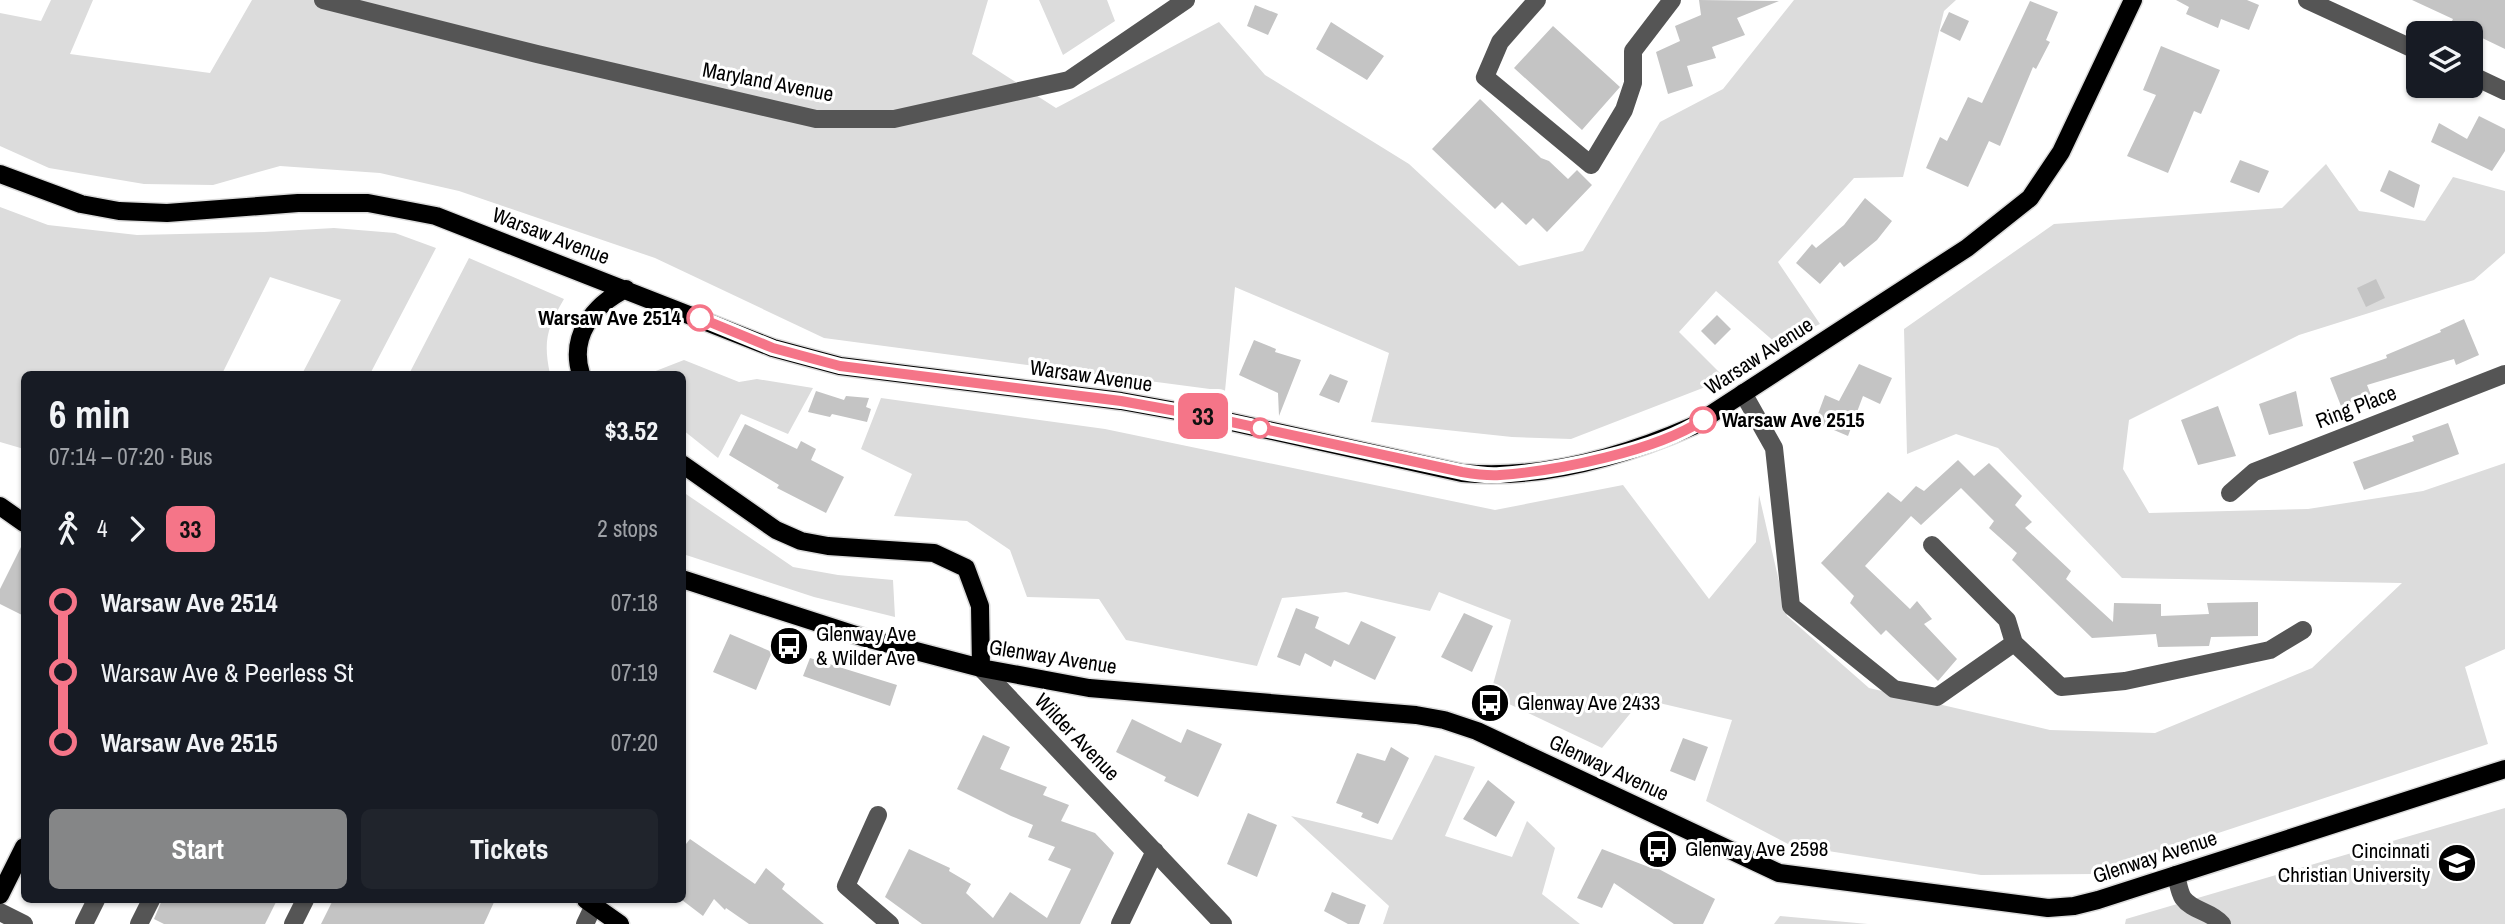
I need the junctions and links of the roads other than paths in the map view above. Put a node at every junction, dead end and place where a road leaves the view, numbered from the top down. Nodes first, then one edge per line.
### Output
1 (323, 0) edge
2 (1186, 0) edge
3 (1537, 0) edge
4 (1672, 0) edge
5 (2133, 0) edge
6 (2307, 0) edge
7 (2406, 45) edge
8 (2483, 81) edge
9 (2505, 91) edge
10 (0, 174) edge
11 (626, 289) junction
12 (580, 371) edge
13 (2505, 374) edge
14 (1743, 393) junction
15 (686, 467) edge
16 (2230, 493) dead end
17 (0, 506) edge
18 (21, 521) edge
19 (1932, 545) dead end
20 (686, 580) edge
21 (2303, 630) dead end
22 (2014, 643) junction
23 (981, 668) junction
24 (2505, 769) edge
25 (878, 815) dead end
26 (1155, 851) junction
27 (21, 853) edge
28 (2175, 875) junction
29 (0, 895) edge
30 (94, 903) edge
31 (150, 903) edge
32 (304, 903) edge
33 (590, 903) edge
34 (591, 903) edge
35 (0, 912) edge
36 (24, 924) edge
37 (84, 924) edge
38 (139, 924) edge
39 (293, 924) edge
40 (585, 924) edge
41 (620, 924) edge
42 (890, 924) edge
43 (1120, 924) edge
44 (1223, 924) edge
45 (2221, 924) edge

1 - 2 street, Maryland Avenue
3 - 4 street
5 - 14 main road, Warsaw Avenue
6 - 7 street
8 - 9 street
10 - 11 main road, Warsaw Avenue
11 - 12 main road
11 - 14 main road, Warsaw Avenue
13 - 16 street, Ring Place
14 - 22 street
15 - 23 main road
17 - 18 main road
19 - 22 street
20 - 23 main road, Glenway Avenue
21 - 22 street
23 - 26 street, Wilder Avenue
23 - 28 main road, Glenway Avenue
24 - 28 main road, Glenway Avenue
25 - 42 street
26 - 43 street
26 - 44 street, Wilder Avenue
27 - 29 main road
28 - 45 street
30 - 37 street
31 - 38 street
32 - 39 street
33 - 40 street
34 - 41 main road
35 - 36 street

